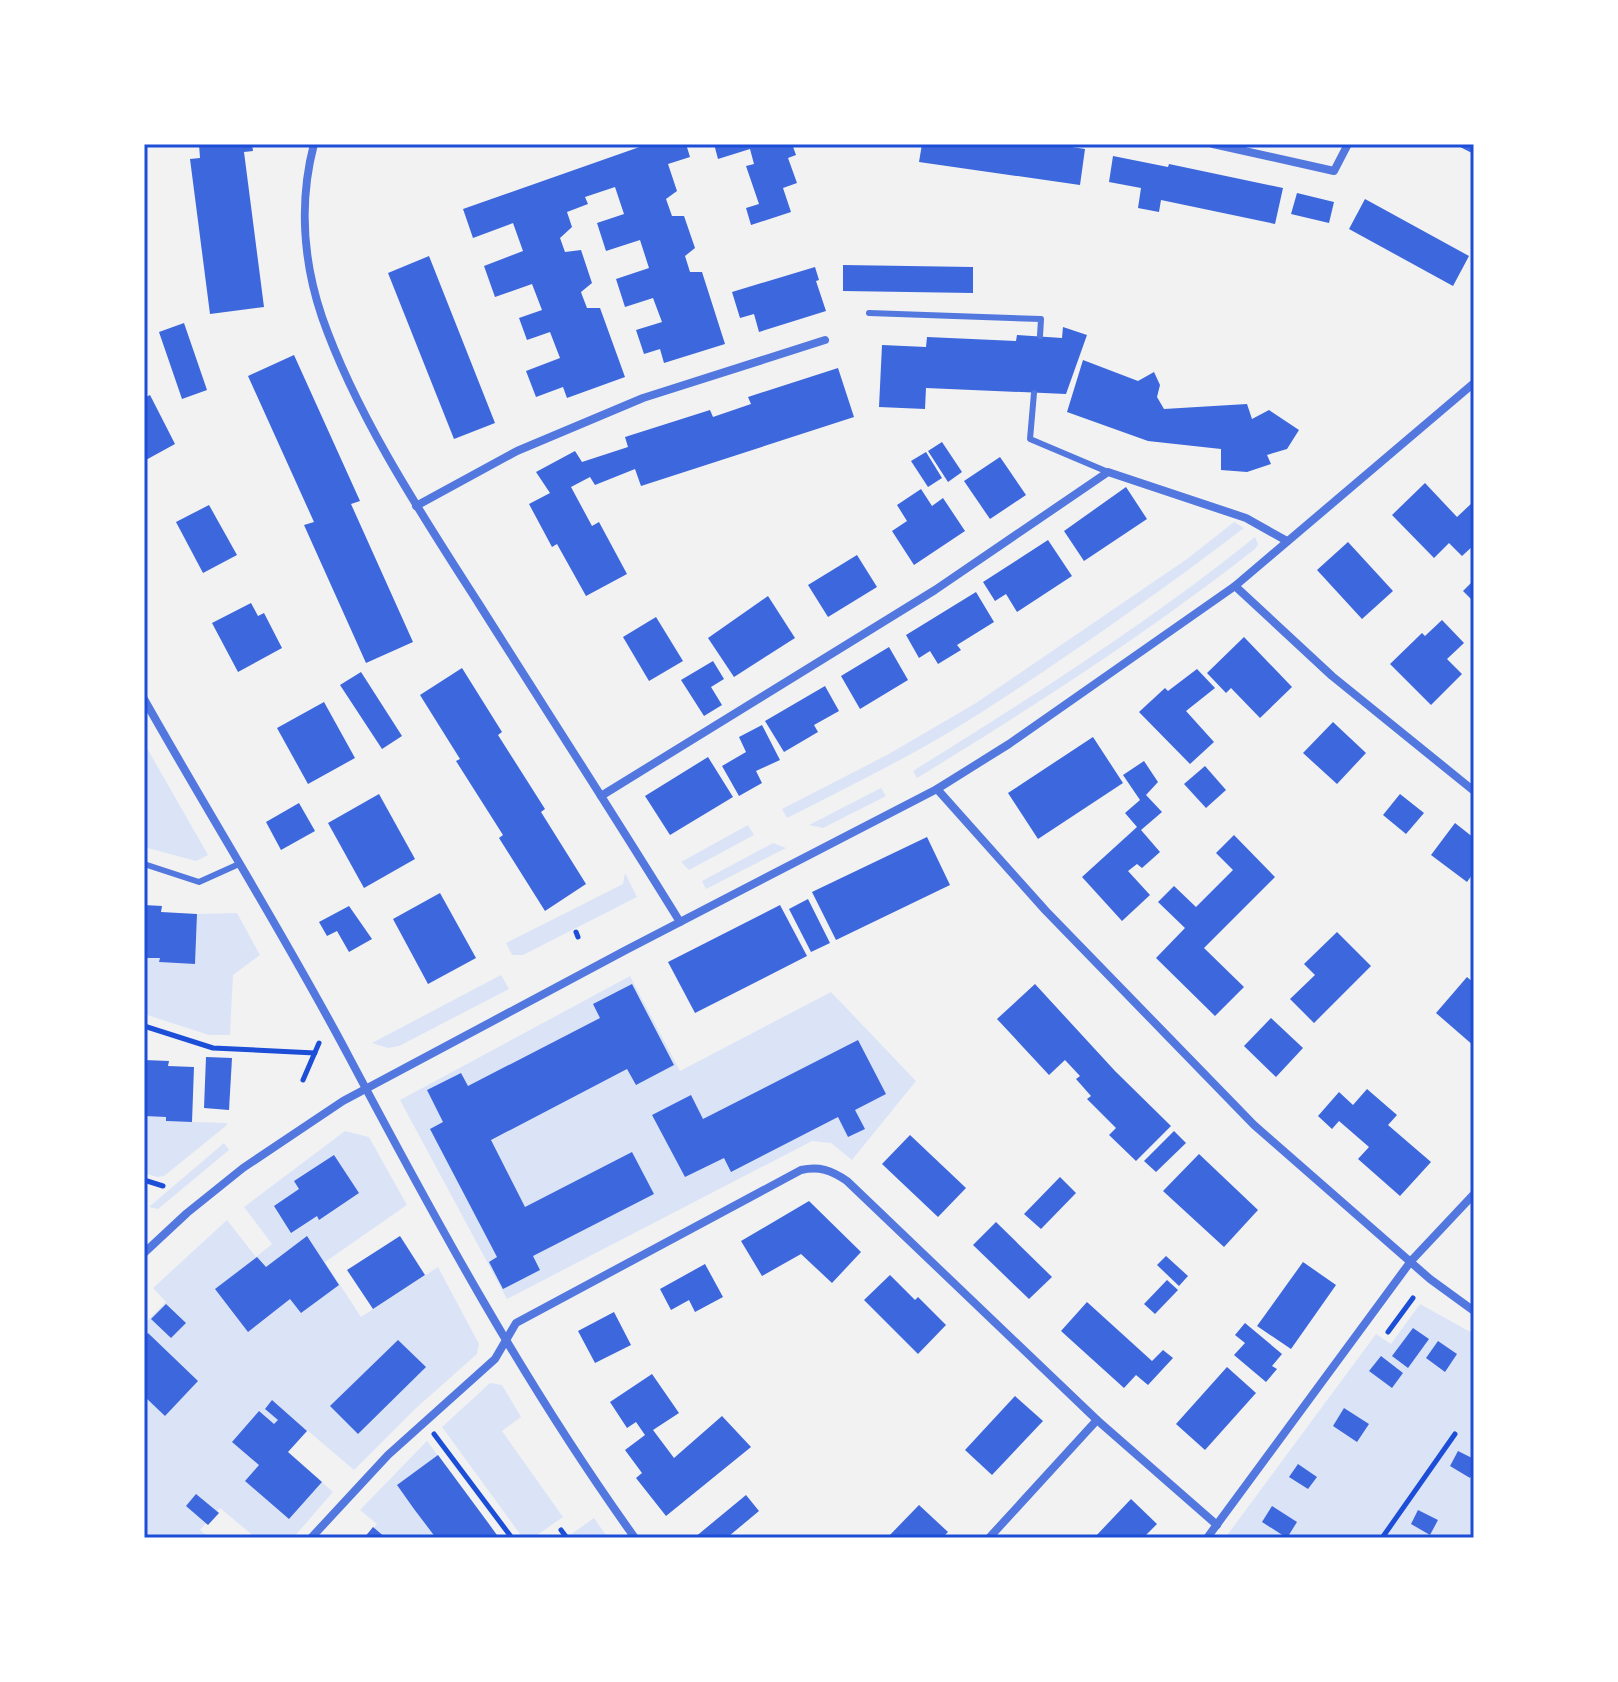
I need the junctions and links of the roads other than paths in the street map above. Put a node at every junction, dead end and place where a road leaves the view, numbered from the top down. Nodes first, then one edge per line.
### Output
1 (314, 144) edge
2 (1213, 144) edge
3 (1348, 144) edge
4 (869, 313) dead end
5 (1040, 336) dead end
6 (825, 340) dead end
7 (1474, 383) edge
8 (1034, 393) dead end
9 (1108, 472) junction
10 (416, 506) junction
11 (1287, 541) junction
12 (1235, 586) junction
13 (144, 699) edge
14 (937, 789) junction
15 (1474, 791) edge
16 (601, 796) junction
17 (144, 864) edge
18 (239, 864) junction
19 (680, 922) junction
20 (365, 1089) junction
21 (1474, 1194) edge
22 (144, 1253) edge
23 (1411, 1261) junction
24 (1474, 1311) edge
25 (505, 1341) junction
26 (1097, 1420) junction
27 (1217, 1525) junction
28 (311, 1538) edge
29 (635, 1538) edge
30 (989, 1538) edge
31 (1207, 1538) edge

1 - 10 street
2 - 3 street
4 - 5 lane
6 - 10 street
7 - 11 street
8 - 9 lane
9 - 11 street
9 - 16 street
10 - 16 street
11 - 12 street
12 - 14 street
12 - 15 street
13 - 18 street
14 - 19 street
14 - 23 street
16 - 19 street
17 - 18 lane
18 - 20 street
19 - 20 street
20 - 22 street
20 - 25 street
21 - 23 street
23 - 24 street
23 - 27 street
25 - 26 street
25 - 28 street
25 - 29 street
26 - 27 street
26 - 30 street
27 - 31 street

